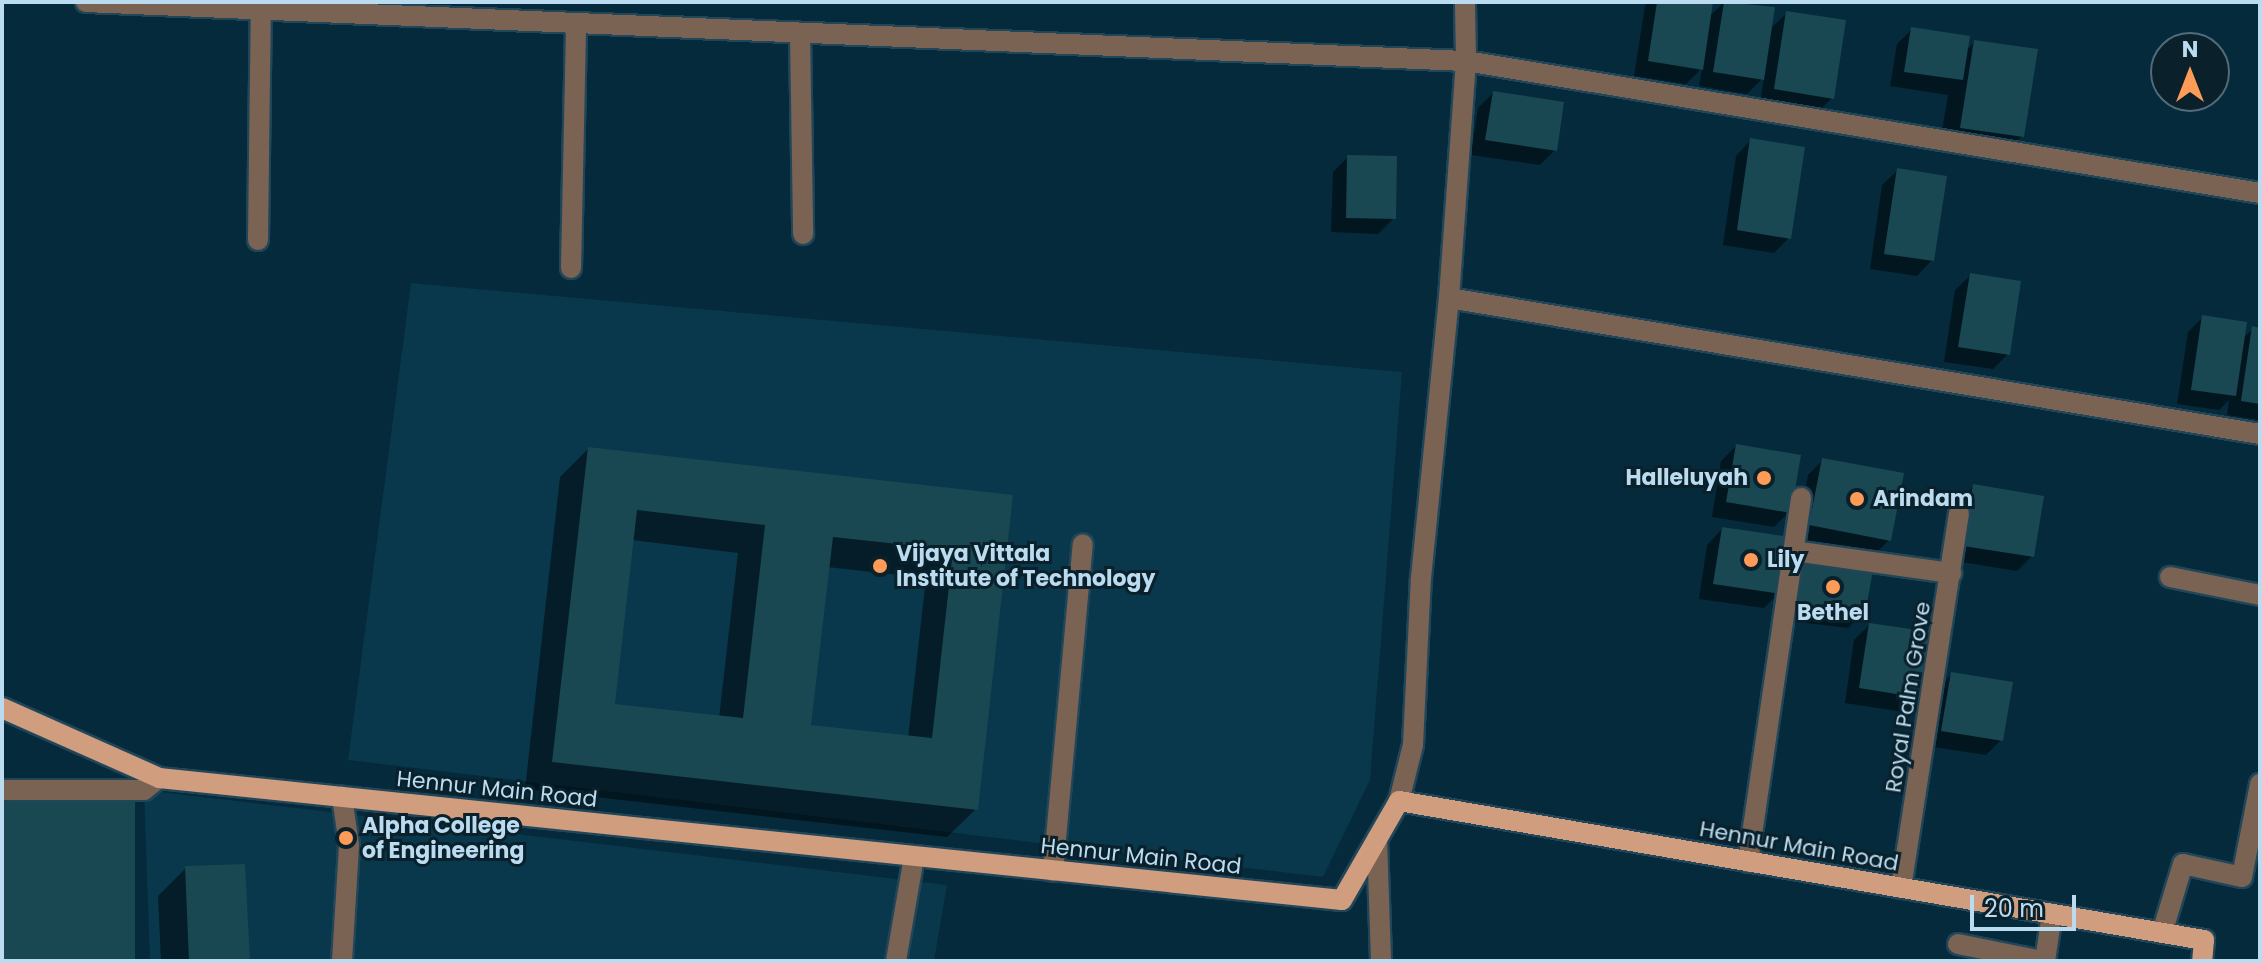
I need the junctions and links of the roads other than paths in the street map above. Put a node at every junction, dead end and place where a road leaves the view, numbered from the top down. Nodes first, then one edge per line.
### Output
1 (86, 2) edge
2 (1465, 2) edge
3 (261, 10) junction
4 (576, 23) junction
5 (800, 33) junction
6 (1466, 61) junction
7 (2260, 193) edge
8 (803, 234) dead end
9 (258, 240) dead end
10 (571, 268) dead end
11 (1449, 298) junction
12 (2260, 434) edge
13 (1801, 498) dead end
14 (1959, 513) dead end
15 (1083, 544) dead end
16 (1794, 551) junction
17 (1951, 573) junction
18 (2170, 577) dead end
19 (2260, 595) edge
20 (2, 708) edge
21 (159, 778) junction
22 (2260, 784) edge
23 (2, 790) edge
24 (342, 797) junction
25 (1399, 801) junction
26 (1377, 839) junction
27 (914, 857) junction
28 (1748, 862) junction
29 (1053, 871) junction
30 (1901, 888) junction
31 (2052, 914) junction
32 (2162, 933) junction
33 (1958, 944) dead end
34 (342, 961) edge
35 (896, 961) edge
36 (1381, 961) edge
37 (2044, 961) edge
38 (2202, 961) edge

1 - 3 street
2 - 6 street
3 - 4 street
3 - 9 street
4 - 5 street
4 - 10 street
5 - 6 street
5 - 8 street
6 - 7 street
6 - 11 street
11 - 12 street
11 - 25 street
13 - 16 street
14 - 17 street, Royal Palm Grove
15 - 29 street
16 - 17 street
16 - 28 street
17 - 30 street, Royal Palm Grove
18 - 19 street
20 - 21 main road, Hennur Main Road
21 - 23 street
21 - 24 main road, Hennur Main Road
22 - 32 street
24 - 27 main road, Hennur Main Road
24 - 34 street
25 - 26 main road, Hennur Main Road
25 - 28 main road, Hennur Main Road
26 - 29 main road, Hennur Main Road
26 - 36 street
27 - 29 main road, Hennur Main Road
27 - 35 street
28 - 30 main road, Hennur Main Road
30 - 31 main road, Hennur Main Road
31 - 32 main road, Hennur Main Road
31 - 37 street
32 - 38 main road, Hennur Main Road
33 - 37 street

